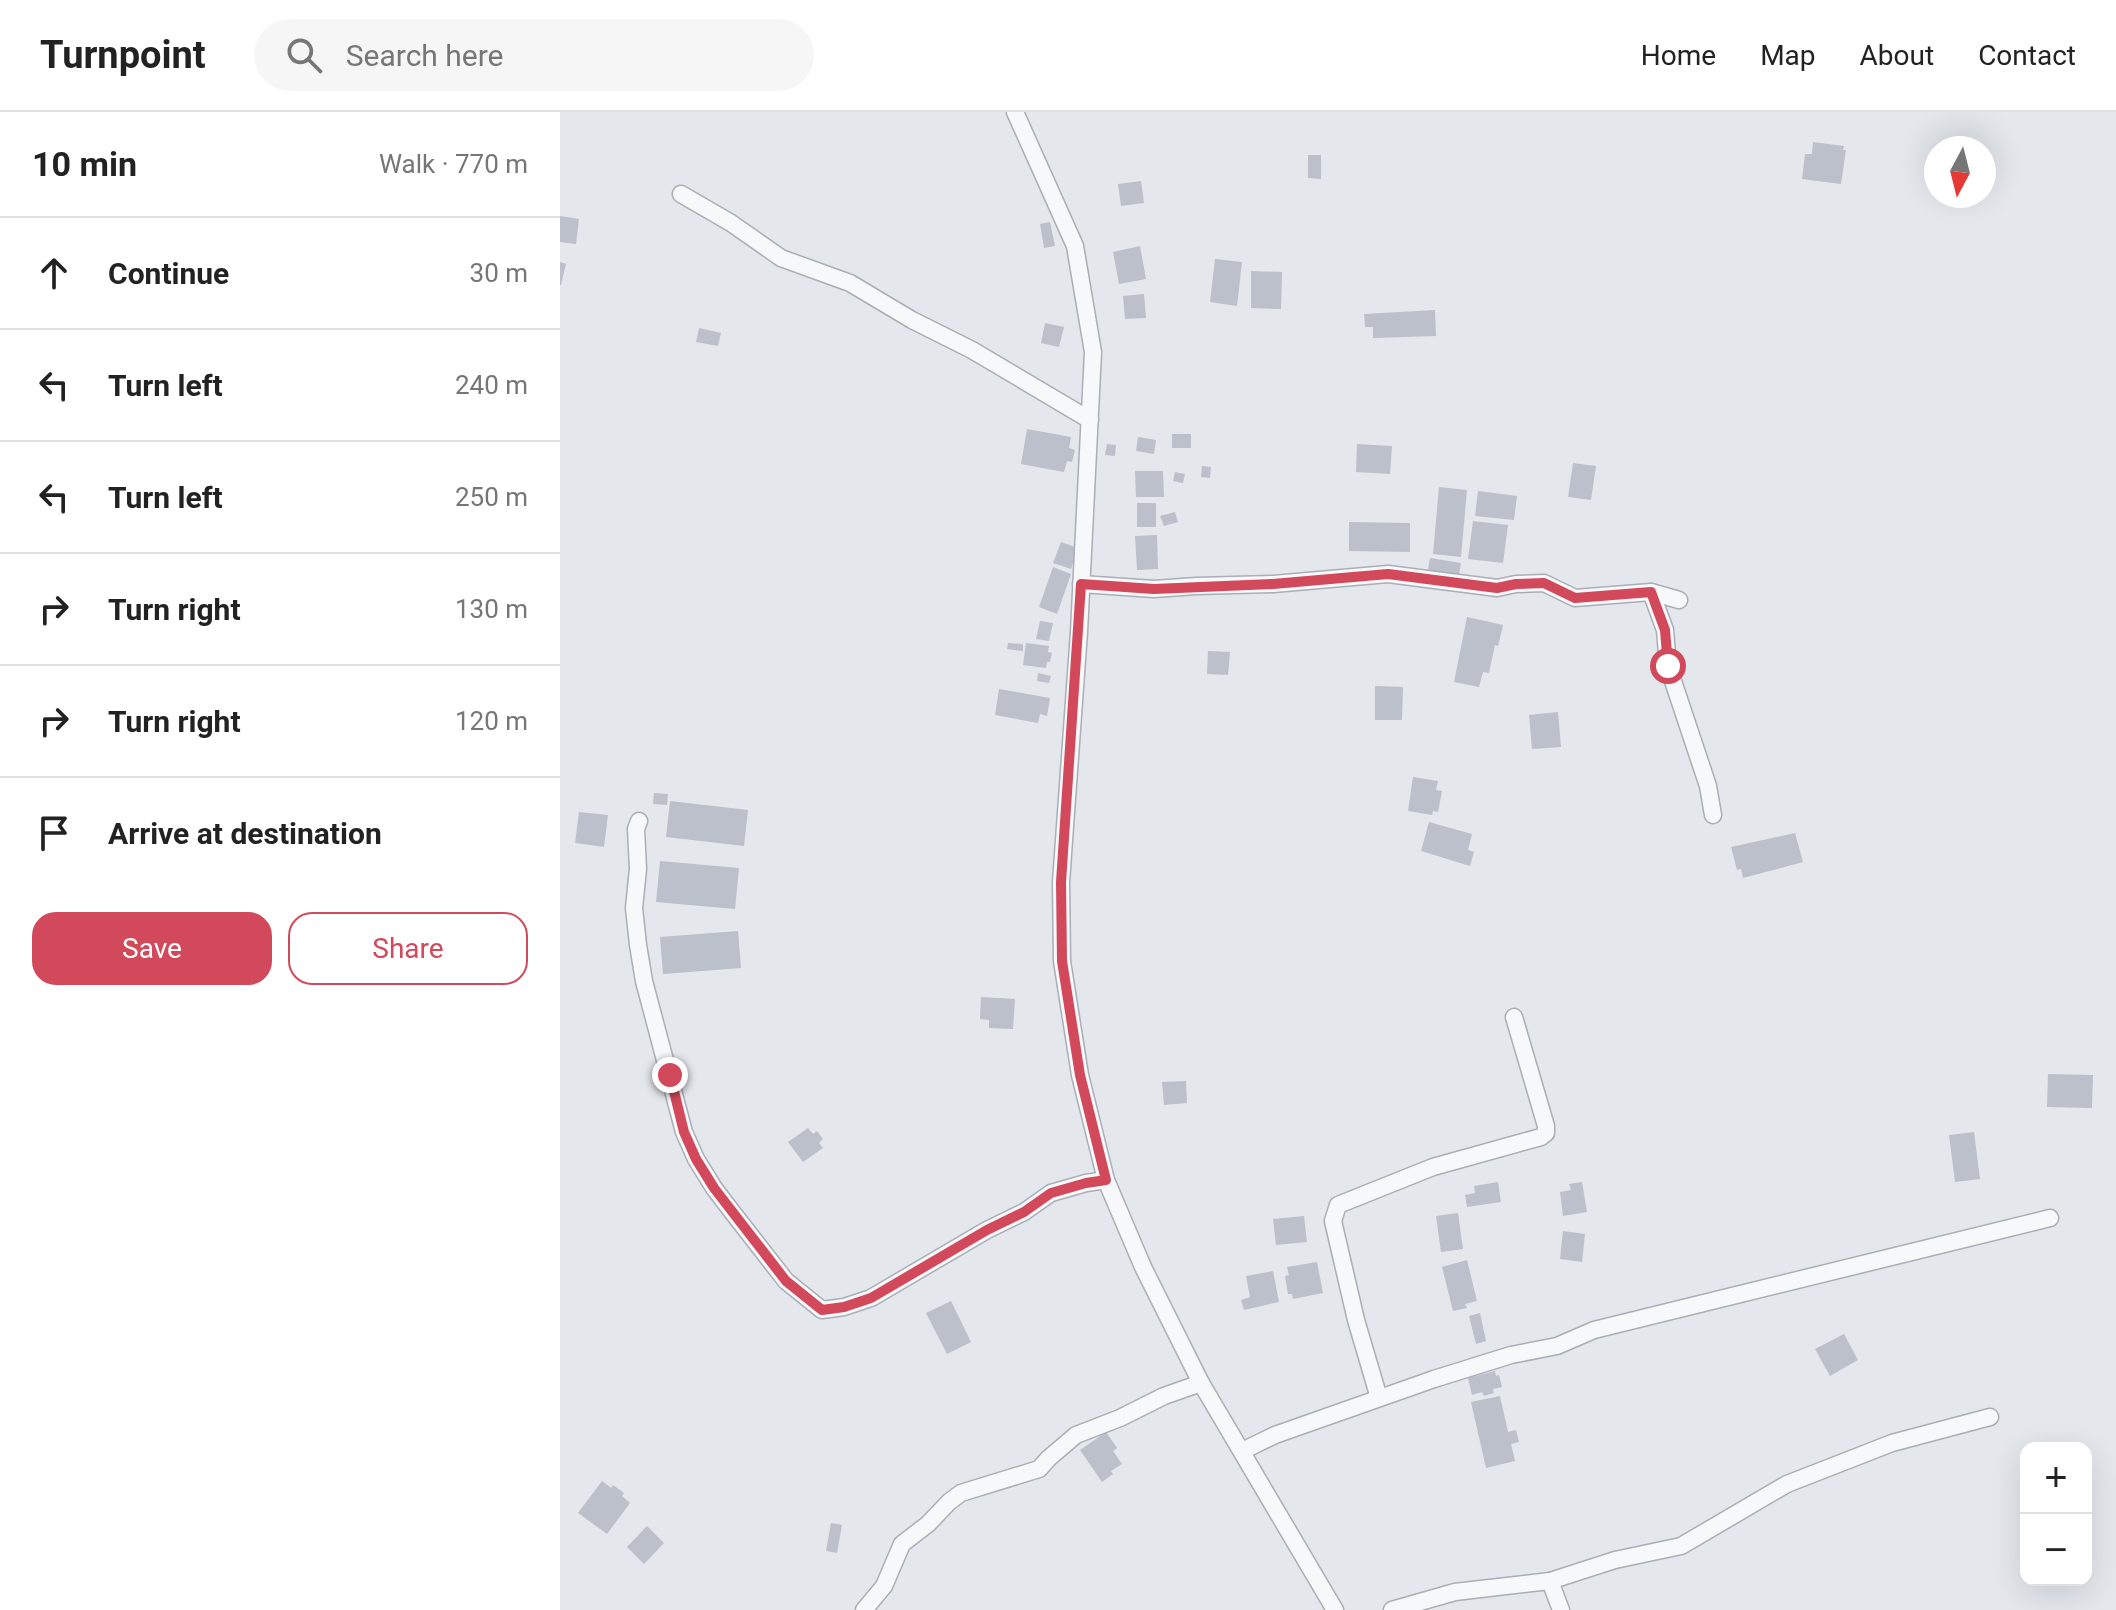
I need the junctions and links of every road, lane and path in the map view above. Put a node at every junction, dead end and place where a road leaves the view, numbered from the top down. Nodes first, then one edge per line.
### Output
1 (1015, 112) edge
2 (681, 194) dead end
3 (1090, 420) junction
4 (1081, 584) junction
5 (1651, 592) junction
6 (1679, 600) dead end
7 (1713, 815) dead end
8 (639, 821) dead end
9 (1514, 1017) dead end
10 (1106, 1180) junction
11 (2050, 1218) dead end
12 (1201, 1383) junction
13 (1379, 1398) junction
14 (1990, 1417) dead end
15 (1242, 1451) junction
16 (1550, 1581) junction
17 (864, 1610) edge
18 (1335, 1610) edge
19 (1392, 1610) edge
20 (1561, 1610) edge

1 - 3 street
2 - 3 street
3 - 4 street
4 - 5 street
4 - 10 street
5 - 6 street
5 - 7 street
8 - 10 street
9 - 13 street
10 - 12 street
11 - 13 street
12 - 15 street
12 - 17 street
13 - 15 street
14 - 16 street
15 - 18 street
16 - 19 street
16 - 20 street

